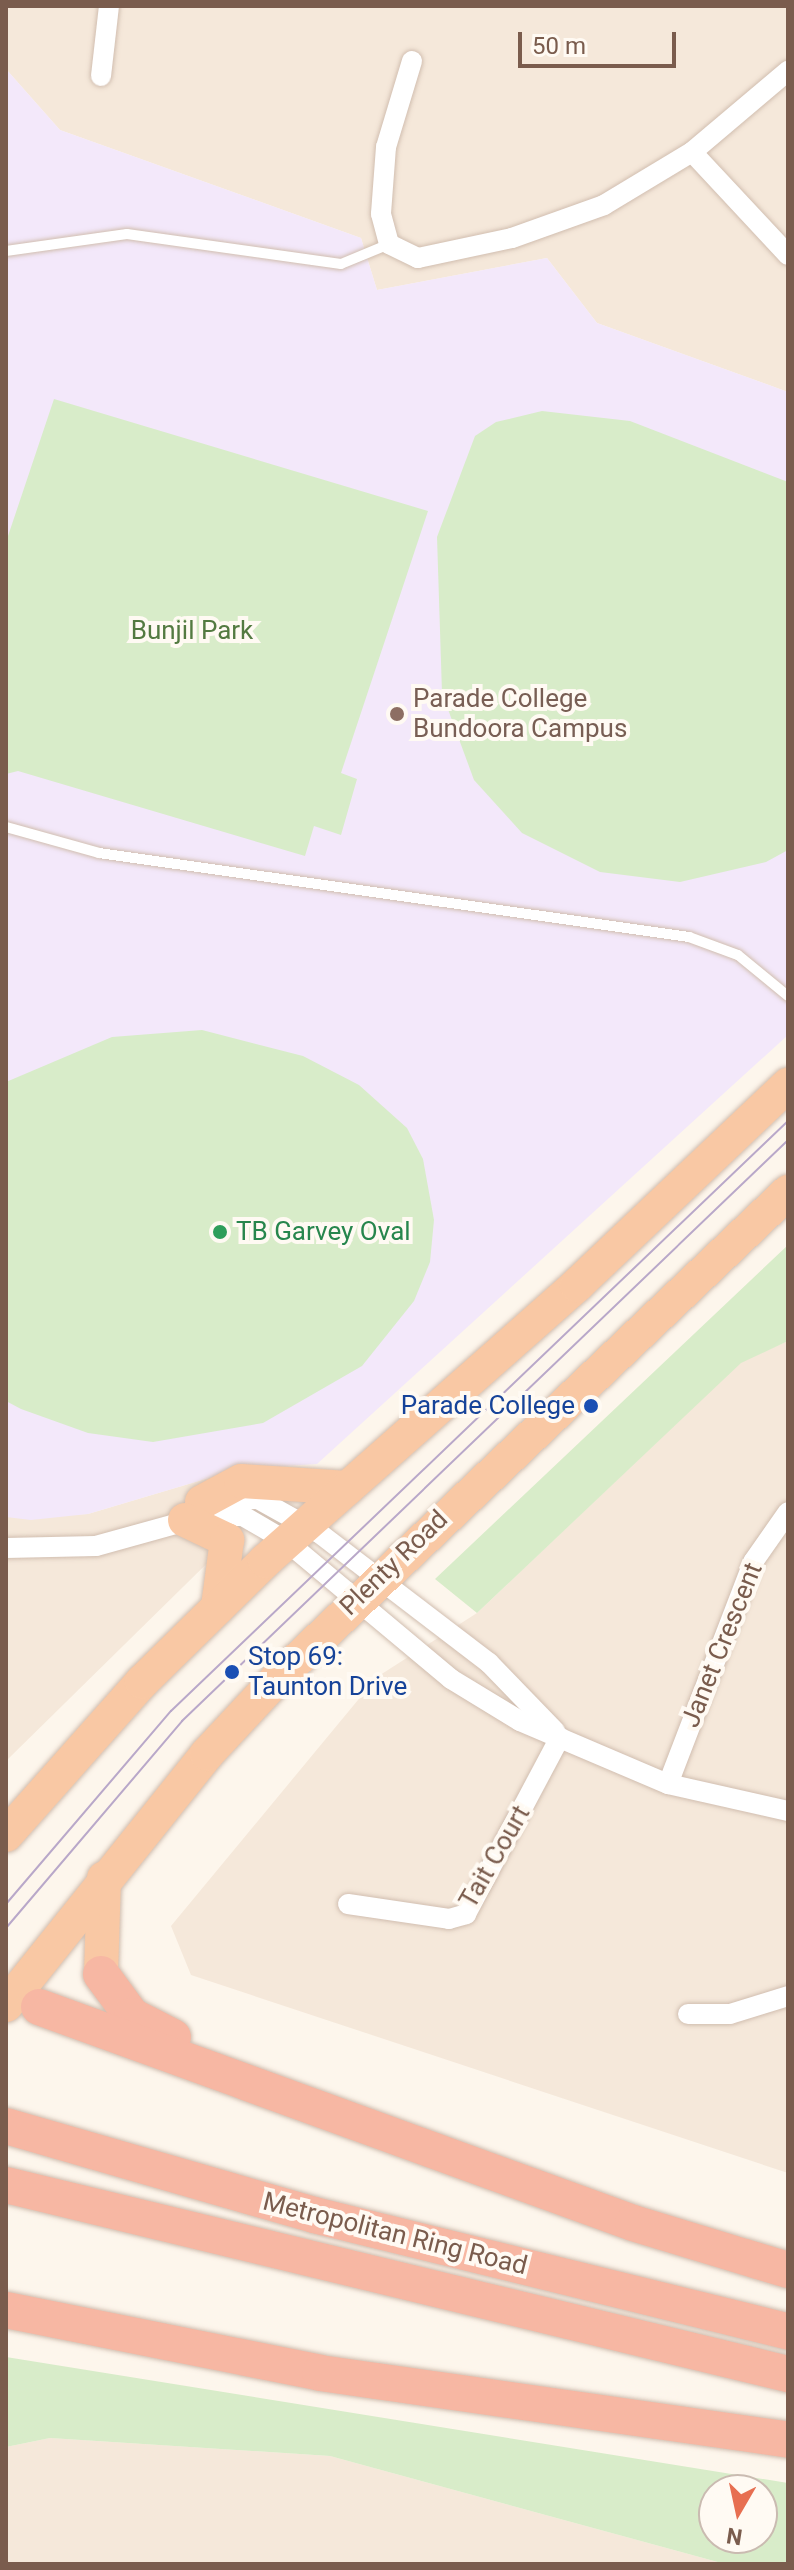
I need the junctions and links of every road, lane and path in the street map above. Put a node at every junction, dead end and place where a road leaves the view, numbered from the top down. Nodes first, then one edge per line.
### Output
1 (109, 6) edge
2 (412, 61) dead end
3 (788, 71) edge
4 (101, 76) dead end
5 (692, 152) junction
6 (389, 244) junction
7 (6, 251) edge
8 (788, 255) edge
9 (6, 827) edge
10 (788, 996) edge
11 (788, 1085) edge
12 (788, 1192) edge
13 (348, 1488) junction
14 (194, 1511) junction
15 (788, 1512) edge
16 (296, 1533) junction
17 (6, 1546) edge
18 (378, 1593) junction
19 (218, 1607) junction
20 (560, 1737) junction
21 (668, 1784) junction
22 (788, 1811) edge
23 (6, 1835) edge
24 (104, 1878) junction
25 (348, 1904) dead end
26 (101, 1974) joint
27 (788, 1996) edge
28 (16, 2002) edge
29 (688, 2014) dead end
30 (275, 2089) junction
31 (6, 2126) edge
32 (6, 2185) edge
33 (788, 2270) edge
34 (6, 2310) edge
35 (6, 2331) edge
36 (788, 2331) edge
37 (320, 2373) junction
38 (788, 2374) edge
39 (788, 2440) edge

1 - 4 street
2 - 6 street
3 - 5 street
5 - 6 street
5 - 8 street
6 - 7 lane
9 - 10 lane
11 - 13 highway
12 - 18 highway, Plenty Road
13 - 14 highway
13 - 16 highway
14 - 16 street
14 - 17 street
14 - 19 highway
15 - 21 street, Janet Crescent
16 - 18 street
16 - 18 street
16 - 19 highway
18 - 20 street
18 - 20 street
18 - 24 highway, Plenty Road
19 - 23 highway
20 - 21 street
20 - 25 street, Tait Court
21 - 22 street
24 - 26 highway
24 - 28 highway, Plenty Road
26 - 30 highway
27 - 29 street
28 - 30 highway
30 - 33 highway
31 - 36 highway, Metropolitan Ring Road
32 - 38 highway, Metropolitan Ring Road
34 - 37 highway
35 - 37 highway
37 - 39 highway

